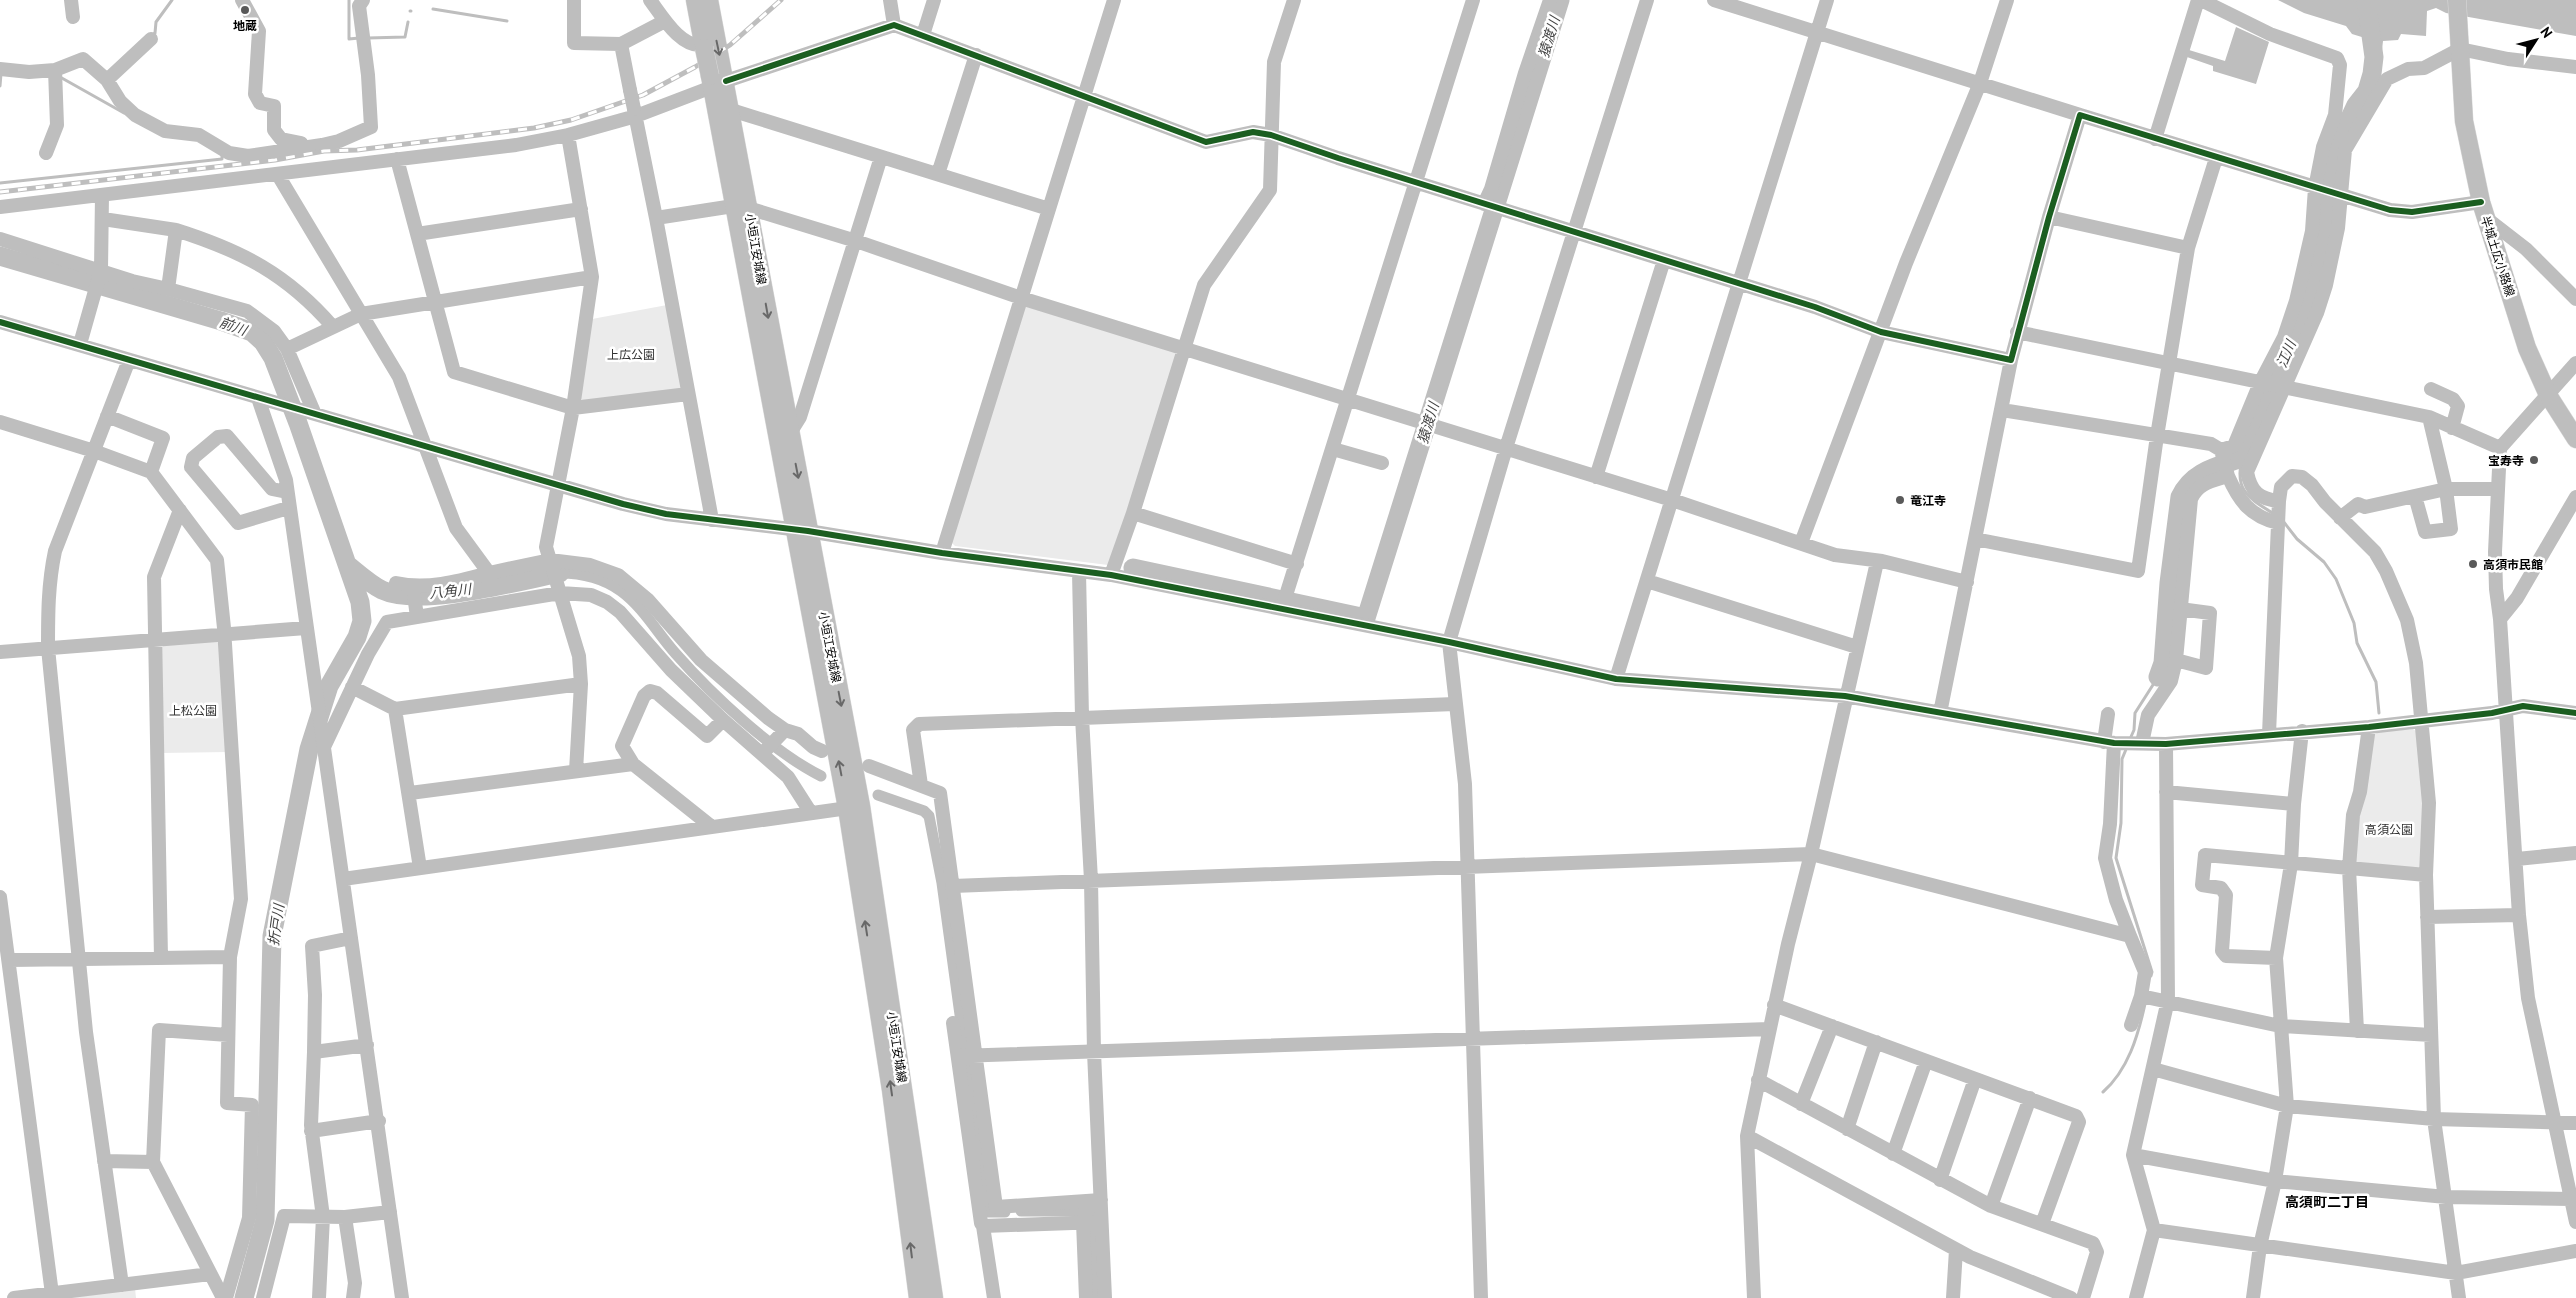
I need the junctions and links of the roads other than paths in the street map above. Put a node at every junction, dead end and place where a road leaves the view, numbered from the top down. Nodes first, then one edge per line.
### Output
1 (71, 0) edge
2 (242, 0) edge
3 (363, 0) edge
4 (574, 0) edge
5 (650, 0) edge
6 (695, 0) edge
7 (709, 0) edge
8 (890, 0) edge
9 (934, 0) edge
10 (1114, 0) edge
11 (1294, 0) edge
12 (1473, 0) edge
13 (1550, 0) edge
14 (1647, 0) edge
15 (1714, 0) edge
16 (1827, 0) edge
17 (2007, 0) edge
18 (2199, 0) edge
19 (2457, 0) edge
20 (73, 17) dead end
21 (665, 21) junction
22 (894, 25) junction
23 (1817, 34) junction
24 (923, 35) junction
25 (151, 39) dead end
26 (621, 44) junction
27 (704, 46) junction
28 (2460, 49) junction
29 (976, 54) junction
30 (2576, 67) edge
31 (0, 69) edge
32 (55, 75) junction
33 (106, 80) junction
34 (716, 81) junction
35 (1980, 83) junction
36 (1085, 95) junction
37 (731, 110) junction
38 (635, 112) junction
39 (2080, 115) junction
40 (568, 135) junction
41 (1271, 135) junction
42 (2155, 139) junction
43 (309, 145) junction
44 (46, 152) dead end
45 (881, 157) junction
46 (2216, 158) junction
47 (397, 159) junction
48 (938, 174) junction
49 (278, 175) junction
50 (1415, 182) junction
51 (2316, 188) junction
52 (102, 195) junction
53 (2340, 196) junction
54 (1484, 204) junction
55 (0, 207) edge
56 (741, 207) junction
57 (581, 209) junction
58 (1049, 209) junction
59 (2484, 210) junction
60 (2049, 217) junction
61 (656, 218) junction
62 (103, 219) junction
63 (176, 230) junction
64 (1574, 232) junction
65 (417, 234) junction
66 (0, 239) edge
67 (856, 241) junction
68 (2188, 248) junction
69 (1664, 260) junction
70 (101, 270) junction
71 (592, 277) junction
72 (1738, 283) junction
73 (168, 289) junction
74 (1021, 298) junction
75 (2576, 299) edge
76 (435, 302) junction
77 (361, 314) junction
78 (0, 322) edge
79 (333, 328) junction
80 (1881, 332) junction
81 (2017, 332) junction
82 (80, 344) junction
83 (287, 349) junction
84 (1185, 349) junction
85 (129, 360) junction
86 (2011, 360) junction
87 (2169, 363) junction
88 (2576, 363) edge
89 (2260, 383) junction
90 (2284, 388) junction
91 (2431, 389) dead end
92 (688, 394) junction
93 (2548, 395) junction
94 (264, 400) junction
95 (1348, 400) junction
96 (572, 408) junction
97 (2002, 410) junction
98 (314, 412) junction
99 (107, 416) junction
100 (2429, 417) junction
101 (0, 422) edge
102 (2452, 428) junction
103 (790, 433) junction
104 (2157, 436) junction
105 (2576, 439) edge
106 (424, 445) junction
107 (1506, 448) junction
108 (2500, 448) junction
109 (1334, 449) junction
110 (94, 451) junction
111 (2221, 451) junction
112 (1382, 464) dead end
113 (151, 472) junction
114 (1596, 476) junction
115 (2228, 476) junction
116 (558, 485) junction
117 (2446, 489) junction
118 (2498, 489) junction
119 (287, 492) junction
120 (2416, 496) junction
121 (2576, 497) edge
122 (1672, 500) junction
123 (288, 508) junction
124 (180, 510) junction
125 (1133, 513) junction
126 (2278, 514) junction
127 (2340, 518) junction
128 (712, 520) junction
129 (802, 530) junction
130 (1975, 539) junction
131 (1801, 543) junction
132 (942, 553) junction
133 (550, 560) junction
134 (1878, 562) junction
135 (1297, 564) junction
136 (1079, 572) junction
137 (489, 573) junction
138 (1111, 575) junction
139 (1647, 581) junction
140 (1967, 582) junction
141 (396, 583) dead end
142 (414, 587) junction
143 (559, 591) junction
144 (1284, 603) junction
145 (2180, 609) junction
146 (417, 616) junction
147 (2500, 619) junction
148 (306, 628) junction
149 (225, 634) junction
150 (155, 641) junction
151 (1449, 642) junction
152 (1857, 647) junction
153 (48, 648) junction
154 (0, 652) edge
155 (2176, 660) junction
156 (1616, 679) junction
157 (581, 684) junction
158 (352, 687) junction
159 (1845, 696) junction
160 (1456, 704) junction
161 (395, 709) junction
162 (2506, 710) junction
163 (1940, 713) junction
164 (2576, 713) edge
165 (2108, 714) dead end
166 (1082, 717) junction
167 (723, 720) junction
168 (2421, 721) junction
169 (2369, 727) junction
170 (2302, 731) junction
171 (782, 733) junction
172 (2269, 734) junction
173 (2109, 743) junction
174 (2142, 743) junction
175 (2166, 744) junction
176 (324, 746) junction
177 (765, 752) junction
178 (822, 752) dead end
179 (633, 764) junction
180 (869, 766) dead end
181 (576, 771) junction
182 (921, 785) junction
183 (2166, 792) junction
184 (410, 793) junction
185 (2294, 804) junction
186 (854, 807) junction
187 (812, 813) junction
188 (712, 827) junction
189 (2576, 852) edge
190 (1811, 854) junction
191 (2517, 859) junction
192 (2291, 864) junction
193 (420, 868) junction
194 (1466, 868) junction
195 (2349, 868) junction
196 (2426, 875) junction
197 (343, 879) junction
198 (1091, 880) junction
199 (953, 886) junction
200 (0, 897) edge
201 (1, 912) edge
202 (2519, 914) junction
203 (2427, 916) junction
204 (2130, 936) junction
205 (350, 938) junction
206 (230, 957) junction
207 (161, 958) junction
208 (2276, 958) junction
209 (78, 959) junction
210 (10, 960) junction
211 (2141, 996) junction
212 (2168, 1000) junction
213 (1774, 1005) junction
214 (953, 1023) dead end
215 (1832, 1026) junction
216 (2131, 1026) dead end
217 (2280, 1026) junction
218 (1769, 1028) junction
219 (2357, 1030) junction
220 (228, 1035) junction
221 (2431, 1035) junction
222 (1473, 1039) junction
223 (1876, 1042) junction
224 (367, 1045) junction
225 (314, 1052) junction
226 (1094, 1052) junction
227 (958, 1056) junction
228 (976, 1056) junction
229 (1926, 1061) junction
230 (2153, 1069) junction
231 (1975, 1079) junction
232 (1758, 1080) junction
233 (2030, 1098) junction
234 (1801, 1104) junction
235 (2288, 1106) junction
236 (2434, 1119) junction
237 (379, 1121) junction
238 (2553, 1122) junction
239 (2576, 1123) edge
240 (1847, 1129) junction
241 (311, 1131) junction
242 (1747, 1136) junction
243 (1893, 1154) junction
244 (2133, 1155) junction
245 (104, 1161) junction
246 (153, 1162) junction
247 (1940, 1180) junction
248 (2275, 1181) junction
249 (2446, 1197) junction
250 (2571, 1198) junction
251 (1102, 1200) junction
252 (1991, 1206) junction
253 (390, 1212) junction
254 (323, 1217) junction
255 (345, 1217) junction
256 (1084, 1222) junction
257 (1102, 1222) dead end
258 (2576, 1222) edge
259 (2042, 1224) junction
260 (983, 1226) junction
261 (2154, 1230) junction
262 (2260, 1246) junction
263 (1956, 1250) junction
264 (2576, 1251) edge
265 (2456, 1273) junction
266 (210, 1274) junction
267 (122, 1285) junction
268 (2038, 1292) edge
269 (52, 1294) junction
270 (14, 1298) edge
271 (225, 1298) edge
272 (263, 1298) edge
273 (319, 1298) edge
274 (353, 1298) edge
275 (402, 1298) edge
276 (918, 1298) edge
277 (934, 1298) edge
278 (994, 1298) edge
279 (1086, 1298) edge
280 (1105, 1298) edge
281 (1481, 1298) edge
282 (1754, 1298) edge
283 (1953, 1298) edge
284 (2071, 1298) edge
285 (2083, 1298) edge
286 (2136, 1298) edge
287 (2253, 1298) edge
288 (2459, 1298) edge

1 - 20 street
2 - 43 street
3 - 43 street
4 - 26 street
5 - 21 street
6 - 27 main road, 小垣江安城線
7 -> 34 main road, 小垣江安城線
8 - 22 street
9 - 24 street
10 - 36 street
11 - 41 street
12 - 50 street
13 - 54 street
14 - 64 street
15 - 23 street
16 - 23 street
17 - 35 street
18 - 42 street
18 - 51 street
19 - 28 main road, 半城土広小路線
21 - 26 street
21 - 27 street
22 - 24 street
22 - 34 street
23 - 35 street
23 - 72 street
24 - 29 street
25 - 33 street
26 - 38 street, bridge
27 - 34 main road, 小垣江安城線, bridge
28 - 30 street
28 - 53 street
28 - 59 main road, 半城土広小路線
29 - 36 street
29 - 48 street
31 - 32 street
32 - 33 street
32 - 44 street
33 - 43 street
34 - 37 main road, 小垣江安城線
34 - 38 street
34 - 56 main road, 小垣江安城線
35 - 39 street
35 - 80 street
36 - 41 street
36 - 58 street
37 - 45 street
37 - 56 main road, 小垣江安城線
38 - 40 street
38 - 61 street
39 - 42 street
39 - 60 street
40 - 47 street
40 - 57 street
41 - 50 street
41 - 84 street
42 - 46 street
45 - 48 street
45 - 67 street
46 - 51 street
46 - 68 street
47 - 49 street
47 - 65 street
48 - 58 street
49 - 52 street
49 - 77 street
50 - 54 street
50 - 95 street
51 - 53 street
51 - 89 street
52 - 55 street
52 - 62 street
53 - 59 street
53 - 90 street
54 - 64 street
56 - 61 street
56 - 67 street
56 -> 103 main road, 小垣江安城線
56 - 129 main road, 小垣江安城線
57 - 65 street
57 - 71 street
58 - 74 street
59 - 75 street
59 - 93 main road, 半城土広小路線
60 - 68 street
60 - 81 street
61 - 92 street
62 - 63 street
62 - 70 street
63 - 73 street
63 - 79 street
64 - 69 street
64 - 107 street
65 - 76 street
66 - 70 street
67 - 74 street
67 - 103 street
68 - 87 street
69 - 72 street
69 - 114 street
70 - 73 street
70 - 82 street
71 - 76 street
71 - 96 street
72 - 80 street
72 - 122 street
73 - 83 street
74 - 84 street
74 - 132 street
76 - 77 street
76 - 96 street
77 - 79 street
77 - 106 street
78 - 82 street
79 - 83 street
80 - 86 street
80 - 131 street
81 - 86 street
81 - 87 street
82 - 85 street
83 - 98 street
84 - 95 street
84 - 125 street
85 - 94 street
85 - 99 street
86 - 97 street
87 - 89 street
87 - 104 street
88 - 93 street
89 - 90 street
89 - 111 street
90 - 100 street
90 - 126 street
91 - 102 street
92 - 96 street
92 - 128 street
93 - 105 main road, 半城土広小路線
93 - 108 street
94 - 98 street
94 - 119 street
95 - 107 street
95 - 109 street
96 - 116 street
97 - 104 street
97 - 130 street
98 - 106 street
99 - 110 street
99 - 113 street
100 - 102 street
100 - 117 street
101 - 110 street
102 - 108 street
103 -> 129 main road, 小垣江安城線
104 - 111 street
104 - 130 street
106 - 116 street
106 - 137 street
107 - 114 street
107 - 151 street
108 - 118 street
109 - 112 street
109 - 135 street
110 - 113 street
110 - 153 street
111 - 115 street
113 - 124 street
114 - 122 street
115 - 126 street
115 - 145 street
116 - 128 street
116 - 133 street
117 - 118 street
117 - 120 street
117 - 120 street
118 - 147 street
119 - 123 street
119 - 123 street
120 - 127 street
121 - 147 street
122 - 131 street
122 - 139 street
123 - 148 street
124 - 149 street
124 - 150 street
125 - 135 street
125 - 138 street
126 - 127 street
126 - 172 street
127 - 168 street
128 - 129 street
129 - 132 street
129 - 186 main road, 小垣江安城線
130 - 140 street
131 - 134 street
132 - 136 street
133 - 137 street
133 - 143 street
133 - 171 street
134 - 140 street
134 - 152 street
135 - 144 street
136 - 138 street
136 - 166 street
137 - 142 street
138 - 144 street
139 - 152 street
139 - 156 street
140 - 163 street
141 - 142 street
142 - 146 street
143 - 146 street
143 - 157 street
143 - 167 street
144 - 151 street
145 - 155 street
145 - 155 street
146 - 158 street
147 - 162 street
148 - 149 street
148 - 176 street
149 - 150 street
149 - 206 street
150 - 153 street
150 - 207 street
151 - 156 street
151 - 160 street
152 - 159 street
153 - 154 street
153 - 209 street
155 - 174 street
156 - 159 street
157 - 161 street
157 - 181 street
158 - 161 street
158 - 176 street
159 - 163 street
159 - 190 street
160 - 166 street
160 - 194 street
161 - 184 street
162 - 164 street
162 - 168 street
162 - 191 street
163 - 173 street
165 - 173 street
166 - 182 street
166 - 198 street
167 - 177 street
167 - 179 street
168 - 169 street
168 - 196 street
169 - 170 street
169 - 195 street
170 - 172 street
170 - 185 street
171 - 177 street
171 - 178 street
172 - 175 street
173 - 174 street
173 - 204 street
174 - 175 street
175 - 183 street
176 - 197 street
177 - 187 street
179 - 181 street
179 - 188 street
180 - 182 street
181 - 184 street
182 - 199 street
183 - 185 street
183 - 212 street
184 - 193 street
185 - 192 street
186 - 187 street
276 -> 186 main road, 小垣江安城線
186 - 277 main road, 小垣江安城線
187 - 188 street
188 - 193 street
189 - 191 street
190 - 194 street
190 - 204 street
190 - 213 street
191 - 202 street
192 - 195 street
192 - 208 street
192 - 208 street
193 - 197 street
194 - 198 street
194 - 222 street
195 - 196 street
195 - 219 street
196 - 203 street
197 - 205 street
198 - 199 street
198 - 226 street
199 - 228 street
200 - 201 street
201 - 210 street
202 - 203 street
202 - 238 street
203 - 221 street
204 - 211 street
205 - 224 street
205 - 225 street
206 - 207 street
206 - 220 street
207 - 209 street
208 - 217 street
209 - 210 street
209 - 245 street
210 - 269 street
211 - 212 street
211 - 216 street
212 - 217 street
212 - 230 street
213 - 215 street
213 - 218 street
214 - 227 street
215 - 223 street
215 - 234 street
217 - 219 street
217 - 235 street
218 - 222 street
218 - 232 street
219 - 221 street
220 - 246 street
220 - 271 street
221 - 236 street
222 - 226 street
222 - 281 street
223 - 229 street
223 - 240 street
224 - 225 street
224 - 237 street
225 - 241 street
226 - 228 street
226 - 251 street
227 - 228 street
227 - 260 street
228 - 251 street
229 - 231 street
229 - 243 street
230 - 235 street
230 - 244 street
231 - 233 street
231 - 247 street
232 - 234 street
232 - 242 street
233 - 252 street
233 - 259 street
234 - 240 street
235 - 236 street
235 - 248 street
236 - 238 street
236 - 249 street
237 - 241 street
237 - 253 street
238 - 239 street
238 - 250 street
240 - 243 street
241 - 254 street
242 - 263 street
242 - 282 street
243 - 247 street
244 - 248 street
244 - 261 street
245 - 246 street
245 - 267 street
246 - 266 street
247 - 252 street
248 - 249 street
248 - 262 street
249 - 250 street
249 - 265 street
250 - 258 street
251 - 280 street
252 - 259 street
253 - 255 street
253 - 275 street
254 - 255 street
254 - 272 street
254 - 273 street
255 - 274 street
256 - 257 street
256 - 260 street
256 - 279 street
259 - 285 street
260 - 278 street
261 - 262 street
261 - 286 street
262 - 265 street
262 - 287 street
263 - 268 street
263 - 283 street
264 - 265 street
265 - 288 street
266 - 267 street
266 - 271 street
267 - 269 street
268 - 284 street
269 - 270 street

